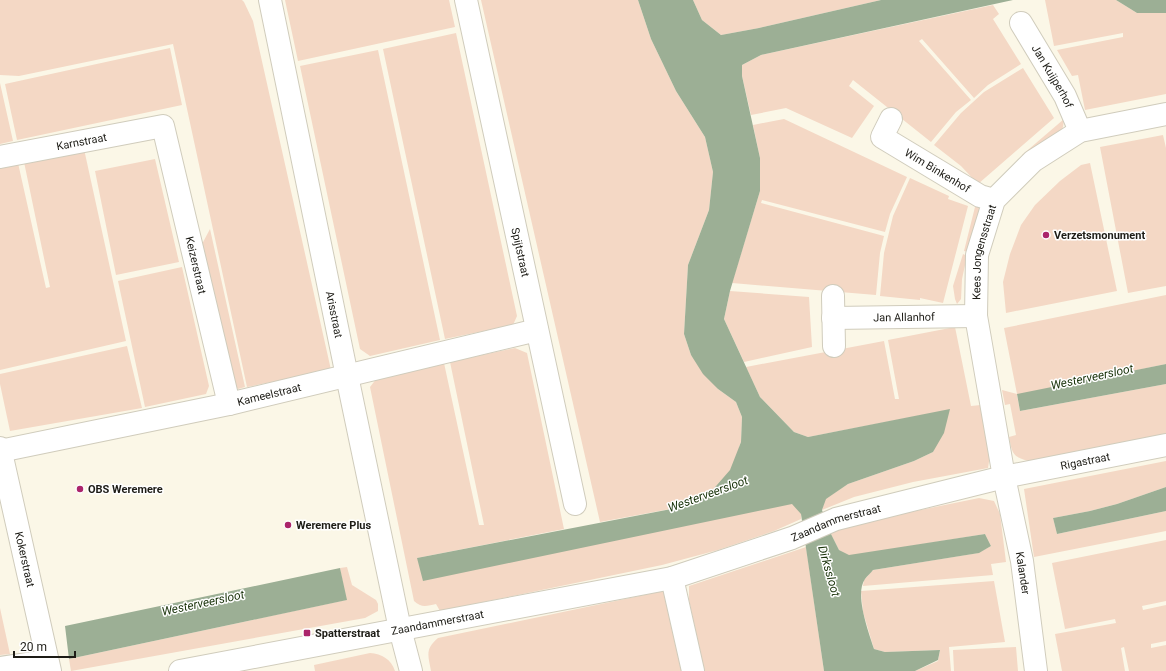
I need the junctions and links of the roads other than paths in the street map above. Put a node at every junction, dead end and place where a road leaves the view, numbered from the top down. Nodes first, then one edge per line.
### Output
1 (270, 0) edge
2 (466, 0) edge
3 (1021, 23) dead end
4 (1166, 114) edge
5 (163, 126) joint
6 (1080, 131) junction
7 (881, 135) dead end
8 (0, 157) edge
9 (994, 200) junction
10 (834, 296) dead end
11 (976, 316) junction
12 (833, 318) junction
13 (537, 330) junction
14 (834, 346) dead end
15 (347, 376) junction
16 (229, 404) junction
17 (1166, 445) edge
18 (0, 450) edge
19 (1004, 477) junction
20 (575, 504) dead end
21 (672, 578) junction
22 (400, 628) junction
23 (49, 666) edge
24 (0, 668) edge
25 (180, 671) edge
26 (411, 671) edge
27 (693, 671) edge
28 (1036, 671) edge

1 - 15 street, Arisstraat
2 - 13 street, Spijtstraat
3 - 6 street, Jan Kuijperhof
4 - 6 street, Kees Jongensstraat
5 - 8 street, Karnstraat
5 - 16 street, Keizerstraat
6 - 9 street, Kees Jongensstraat
7 - 9 street, Wim Binkenhof
9 - 11 street, Kees Jongensstraat
10 - 12 street
11 - 12 street, Jan Allanhof
11 - 19 street, Kees Jongensstraat
12 - 14 street
13 - 15 street, Kameelstraat
13 - 20 street, Spijtstraat
15 - 16 street, Kameelstraat
15 - 22 street, Arisstraat
16 - 18 street, Kameelstraat
17 - 19 street, Rigastraat
18 - 23 street, Kokerstraat
19 - 21 street, Zaandammerstraat
19 - 28 street, Kalander
21 - 22 street, Zaandammerstraat
21 - 27 street
22 - 25 street, Zaandammerstraat
22 - 26 street
23 - 24 street

